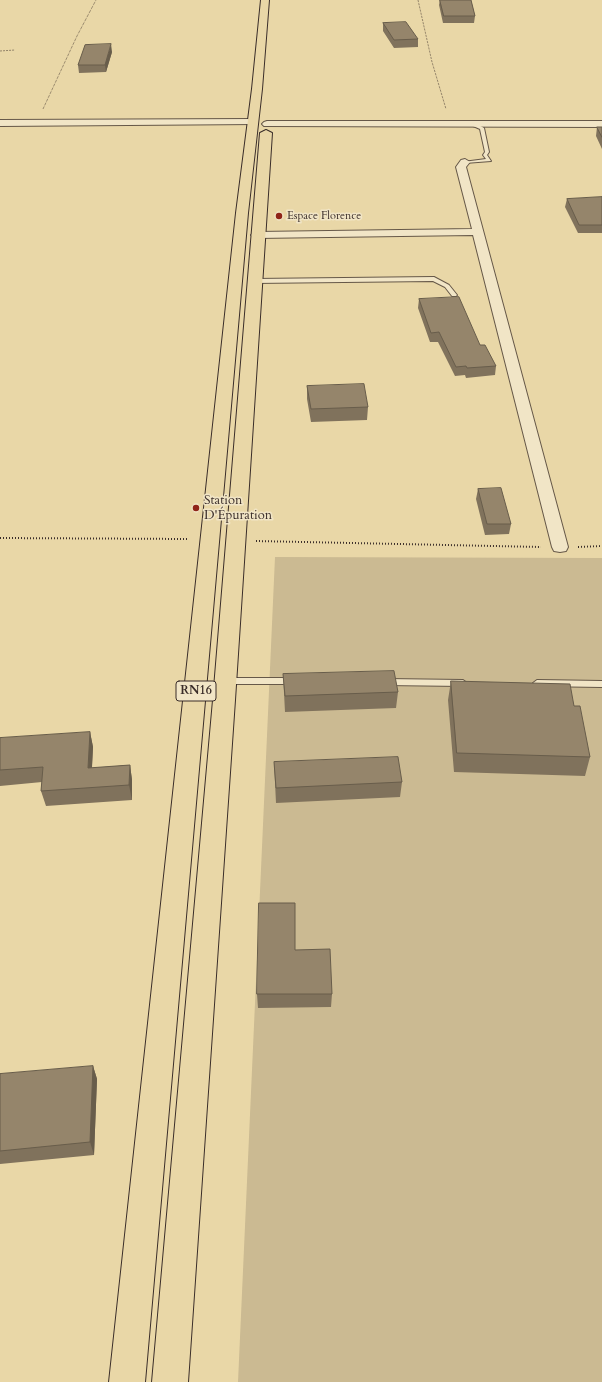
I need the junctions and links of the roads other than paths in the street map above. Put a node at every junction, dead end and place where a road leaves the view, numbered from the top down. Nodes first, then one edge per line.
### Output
1 (265, 0) edge
2 (276, 0) edge
3 (0, 123) edge
4 (260, 123) junction
5 (473, 124) junction
6 (602, 124) edge
7 (465, 162) joint
8 (478, 232) junction
9 (257, 235) junction
10 (254, 281) junction
11 (454, 295) dead end
12 (560, 547) road end
13 (226, 680) junction
14 (306, 681) edge
15 (377, 682) edge
16 (473, 683) edge
17 (528, 683) edge
18 (602, 684) edge
19 (127, 1382) edge
20 (170, 1382) edge

1 - 4 highway, RN16
2 - 4 highway, RN16
3 - 4 street
4 - 5 street
4 - 9 highway, RN16
4 - 19 highway, RN16
5 - 6 street
5 - 7 lane
7 - 8 street
8 - 9 street
8 - 12 street
9 - 10 highway, RN16
10 - 11 lane
10 - 13 highway, RN16
13 - 14 lane
13 - 20 highway, RN16
15 - 16 lane
17 - 18 lane

